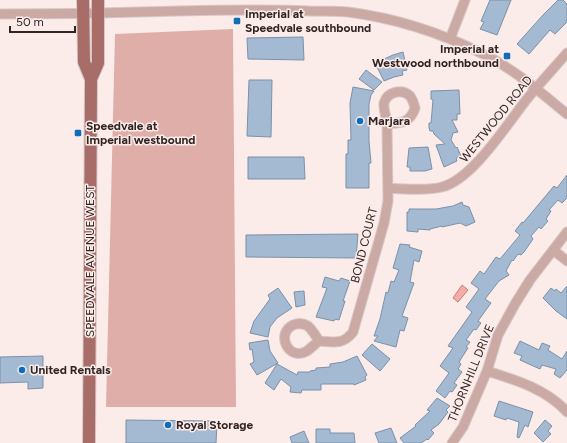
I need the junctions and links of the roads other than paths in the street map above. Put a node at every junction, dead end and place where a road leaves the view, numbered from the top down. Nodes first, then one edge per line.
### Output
1 (84, 0) edge
2 (98, 0) edge
3 (465, 0) edge
4 (98, 13) junction
5 (0, 14) edge
6 (84, 14) junction
7 (450, 39) junction
8 (567, 53) edge
9 (91, 79) junction
10 (535, 89) junction
11 (567, 114) edge
12 (387, 124) dead end
13 (388, 188) junction
14 (567, 232) edge
15 (553, 250) junction
16 (567, 261) edge
17 (319, 341) dead end
18 (487, 371) junction
19 (567, 412) edge
20 (89, 443) edge
21 (452, 443) edge

1 - 6 main road, SPEEDVALE AVENUE WEST
2 - 4 main road, SPEEDVALE AVENUE WEST
3 - 7 street
4 - 6 street
4 - 7 street
4 - 9 main road, SPEEDVALE AVENUE WEST
5 - 6 street
6 - 9 main road, SPEEDVALE AVENUE WEST
7 - 10 street
8 - 10 street, WESTWOOD ROAD
9 - 20 main road, SPEEDVALE AVENUE WEST
10 - 11 street
10 - 13 street, WESTWOOD ROAD
12 - 13 street, BOND COURT
13 - 17 street, BOND COURT
14 - 15 street, THORNHILL DRIVE
15 - 16 street
15 - 18 street, THORNHILL DRIVE
18 - 19 street
18 - 21 street, THORNHILL DRIVE

